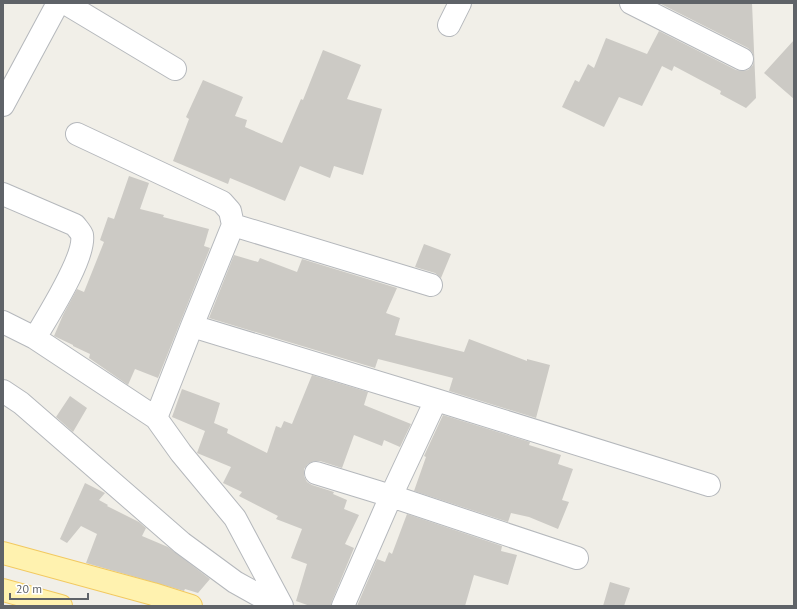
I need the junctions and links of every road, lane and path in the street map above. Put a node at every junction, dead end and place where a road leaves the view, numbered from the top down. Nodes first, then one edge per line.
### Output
1 (58, 3) edge
2 (65, 3) edge
3 (460, 3) edge
4 (632, 3) edge
5 (449, 25) dead end
6 (742, 59) dead end
7 (175, 69) dead end
8 (3, 106) edge
9 (77, 134) dead end
10 (3, 194) edge
11 (233, 225) junction
12 (431, 285) dead end
13 (3, 322) edge
14 (192, 326) junction
15 (35, 338) junction
16 (3, 391) edge
17 (436, 400) junction
18 (156, 418) junction
19 (316, 473) dead end
20 (709, 485) dead end
21 (391, 496) junction
22 (3, 553) edge
23 (577, 558) dead end
24 (3, 590) edge
25 (61, 606) edge
26 (191, 606) edge
27 (278, 606) edge
28 (282, 606) edge
29 (343, 606) edge

1 - 8 street
2 - 7 street
3 - 5 street
4 - 6 street
9 - 11 street
10 - 15 street
11 - 12 street
11 - 14 street
13 - 15 street
14 - 17 street
14 - 18 street
15 - 18 street
16 - 27 street
17 - 20 street
17 - 21 street
18 - 28 street
19 - 21 street
21 - 23 street
21 - 29 street
22 - 26 main road
24 - 25 main road

